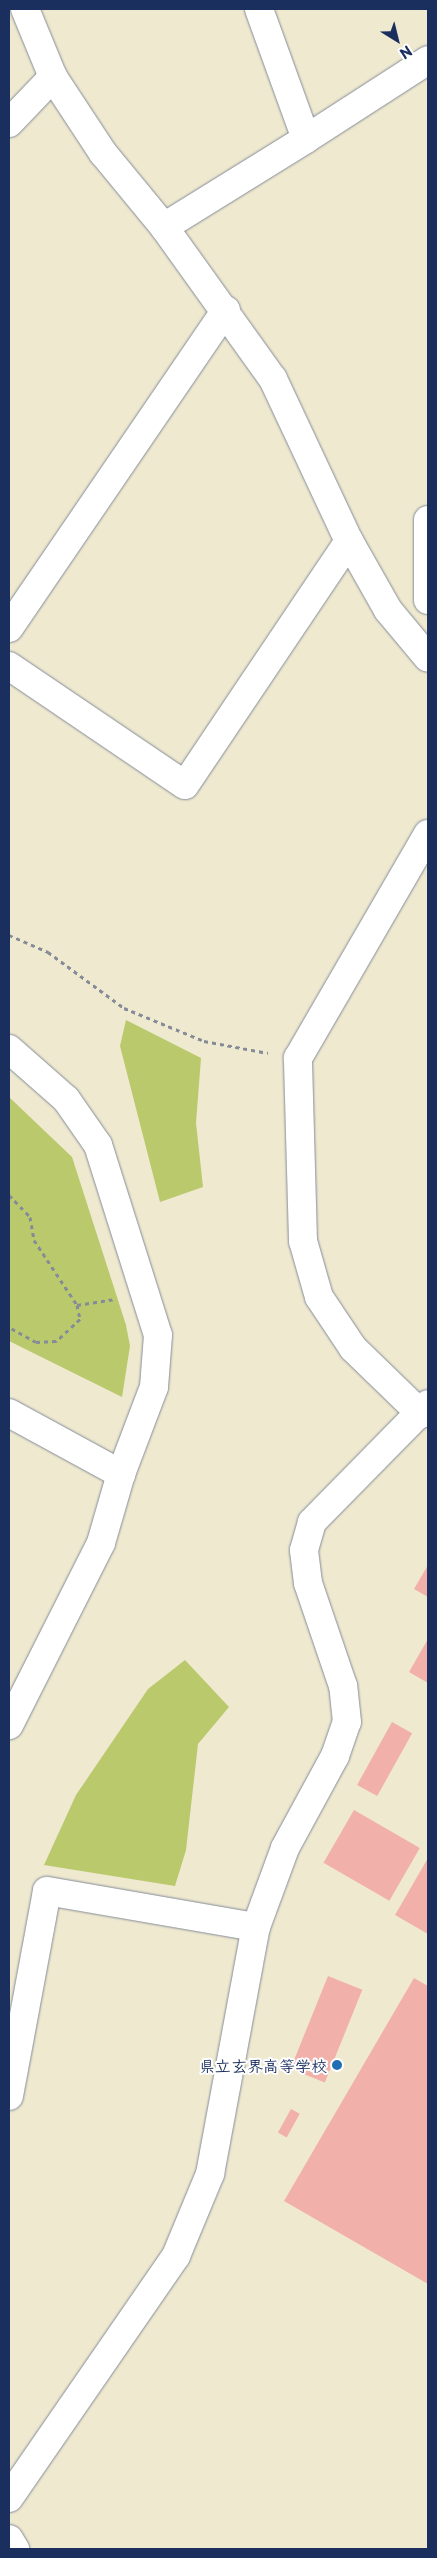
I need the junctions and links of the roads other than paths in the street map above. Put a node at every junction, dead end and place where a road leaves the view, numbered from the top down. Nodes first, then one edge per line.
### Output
1 (25, 9) edge
2 (259, 9) edge
3 (428, 60) edge
4 (53, 77) junction
5 (9, 123) edge
6 (306, 139) junction
7 (164, 227) junction
8 (226, 310) junction
9 (428, 520) edge
10 (349, 541) junction
11 (428, 600) edge
12 (9, 628) edge
13 (428, 658) edge
14 (9, 666) edge
15 (428, 834) edge
16 (9, 1049) edge
17 (425, 1409) edge
18 (9, 1413) edge
19 (121, 1474) junction
20 (9, 1724) edge
21 (256, 1927) junction
22 (9, 2096) edge
23 (9, 2498) edge
24 (9, 2539) edge
25 (15, 2549) edge

1 - 4 street
2 - 6 street
3 - 6 street
4 - 5 street
4 - 7 street
6 - 7 street
7 - 8 street
8 - 10 street
8 - 12 street
9 - 11 street
10 - 13 street
10 - 14 street
15 - 17 street
16 - 19 street
17 - 21 street
18 - 19 street
19 - 20 street
21 - 22 street
21 - 23 street
24 - 25 street

